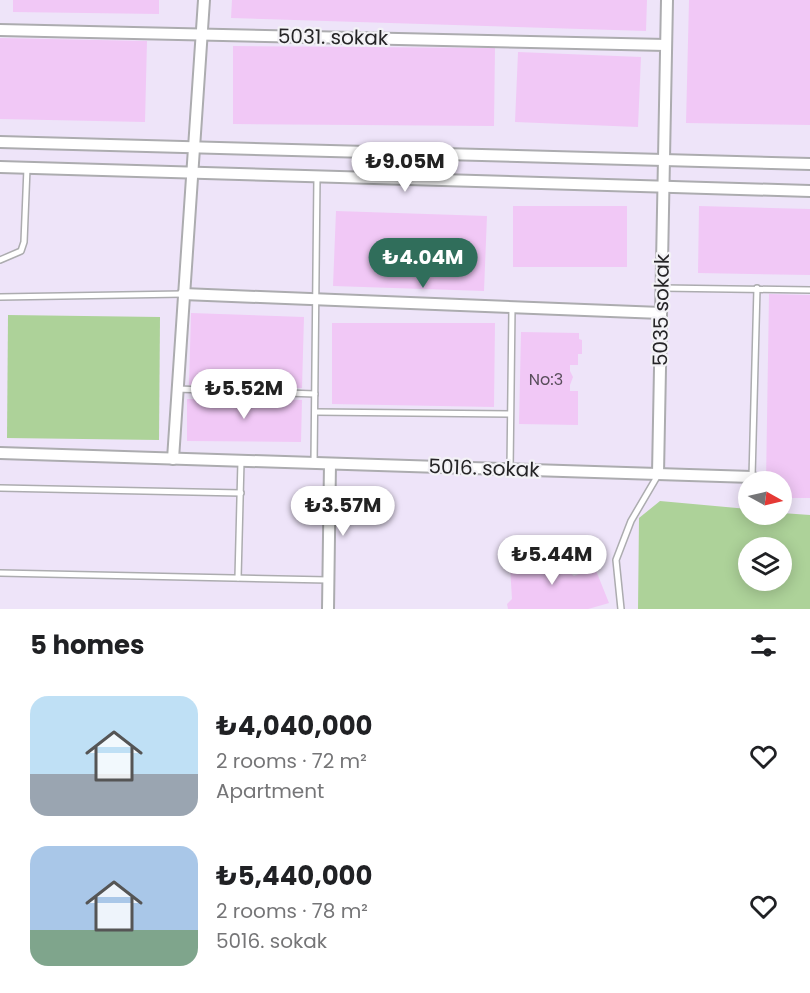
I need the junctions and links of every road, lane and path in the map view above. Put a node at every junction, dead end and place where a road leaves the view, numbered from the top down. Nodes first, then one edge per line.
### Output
1 (204, 0) edge
2 (667, 0) edge
3 (0, 30) edge
4 (203, 34) junction
5 (666, 45) junction
6 (0, 142) edge
7 (194, 147) junction
8 (664, 160) junction
9 (810, 164) edge
10 (0, 167) edge
11 (27, 168) junction
12 (192, 173) junction
13 (317, 176) junction
14 (664, 187) junction
15 (810, 191) edge
16 (0, 260) edge
17 (662, 288) junction
18 (758, 288) junction
19 (810, 290) edge
20 (183, 294) junction
21 (0, 297) edge
22 (316, 299) junction
23 (512, 307) junction
24 (661, 312) junction
25 (177, 389) junction
26 (315, 394) junction
27 (315, 412) junction
28 (510, 414) junction
29 (0, 453) edge
30 (173, 459) junction
31 (241, 461) junction
32 (314, 463) junction
33 (330, 464) junction
34 (510, 469) junction
35 (752, 471) edge
36 (658, 474) junction
37 (738, 477) edge
38 (0, 488) edge
39 (241, 493) junction
40 (0, 573) edge
41 (238, 578) junction
42 (328, 580) junction
43 (328, 609) edge
44 (621, 609) edge

1 - 4 street
2 - 5 street, 5035 sokak
3 - 4 street, 5031. sokak
4 - 5 street, 5031. sokak
4 - 7 street
5 - 8 street, 5035 sokak
6 - 7 street
7 - 8 street
7 - 12 street
8 - 9 street
8 - 14 street, 5035 sokak
10 - 11 street
11 - 12 street
11 - 16 lane
12 - 13 street
12 - 20 street
13 - 14 street
13 - 22 lane
14 - 15 street
14 - 17 street, 5035 sokak
17 - 18 lane
17 - 24 street, 5035 sokak
18 - 19 lane
18 - 35 lane
20 - 21 lane
20 - 22 street
20 - 25 street
22 - 23 street
22 - 26 lane
23 - 24 street
23 - 28 lane
24 - 36 street, 5035 sokak
25 - 26 lane
25 - 30 street
26 - 27 lane
27 - 28 lane
27 - 32 lane
28 - 34 lane
29 - 30 street, 5016. sokak
30 - 31 street, 5016. sokak
31 - 32 street, 5016. sokak
31 - 39 lane
32 - 33 street, 5016. sokak
33 - 34 street, 5016. sokak
33 - 42 street
34 - 36 street, 5016. sokak
36 - 37 street, 5016. sokak
36 - 44 lane, 5035 sokak
38 - 39 lane
39 - 41 lane
40 - 41 lane
41 - 42 lane
42 - 43 street

